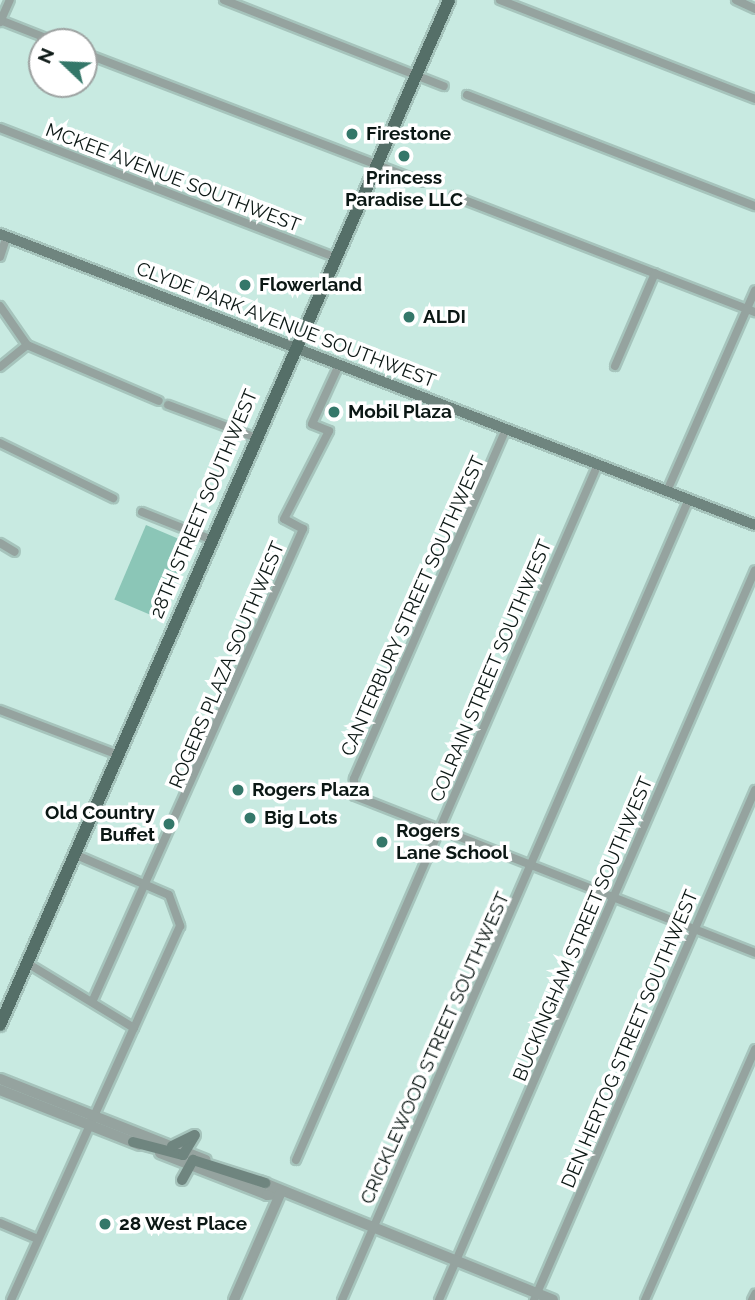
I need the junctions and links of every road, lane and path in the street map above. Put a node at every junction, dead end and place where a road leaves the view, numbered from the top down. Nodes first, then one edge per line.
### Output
1 (10, 0) edge
2 (224, 0) edge
3 (449, 0) edge
4 (500, 0) edge
5 (736, 0) edge
6 (755, 9) edge
7 (0, 21) edge
8 (28, 32) edge
9 (98, 58) edge
10 (415, 74) junction
11 (443, 86) dead end
12 (467, 95) dead end
13 (755, 99) edge
14 (0, 128) edge
15 (373, 166) junction
16 (421, 182) dead end
17 (454, 196) dead end
18 (755, 206) edge
19 (4, 235) edge
20 (0, 257) edge
21 (334, 257) junction
22 (655, 273) junction
23 (755, 291) edge
24 (0, 306) edge
25 (751, 310) edge
26 (27, 345) junction
27 (293, 347) junction
28 (339, 365) junction
29 (615, 366) dead end
30 (0, 367) edge
31 (159, 401) dead end
32 (168, 405) dead end
33 (506, 429) junction
34 (254, 437) junction
35 (0, 443) edge
36 (598, 464) junction
37 (667, 491) junction
38 (113, 498) dead end
39 (689, 499) junction
40 (142, 512) dead end
41 (755, 524) edge
42 (210, 539) junction
43 (0, 543) edge
44 (15, 552) dead end
45 (755, 570) edge
46 (0, 710) edge
47 (117, 754) junction
48 (755, 790) edge
49 (439, 831) junction
50 (74, 854) junction
51 (531, 866) junction
52 (149, 886) junction
53 (613, 897) junction
54 (695, 929) junction
55 (755, 953) edge
56 (26, 963) junction
57 (93, 1000) junction
58 (0, 1025) edge
59 (134, 1028) junction
60 (755, 1049) edge
61 (0, 1079) edge
62 (0, 1090) edge
63 (92, 1120) junction
64 (133, 1142) joint
65 (172, 1146) junction
66 (296, 1160) dead end
67 (188, 1162) junction
68 (265, 1183) joint
69 (280, 1194) junction
70 (0, 1223) edge
71 (372, 1230) junction
72 (36, 1238) junction
73 (456, 1262) junction
74 (755, 1294) edge
75 (536, 1297) edge
76 (11, 1300) edge
77 (234, 1300) edge
78 (342, 1300) edge
79 (439, 1300) edge
80 (553, 1300) edge
81 (645, 1300) edge
82 (752, 1300) edge

1 - 7 street
2 - 10 street
3 - 10 main road, 28TH STREET SOUTHWEST
4 - 13 street
5 - 6 street
7 - 8 street
9 - 15 street
10 - 11 street
10 - 15 main road, 28TH STREET SOUTHWEST
12 - 18 street
14 - 21 street, MCKEE AVENUE SOUTHWEST
15 - 16 street
15 - 21 main road, 28TH STREET SOUTHWEST
17 - 22 street
19 - 20 street
19 - 27 main road, CLYDE PARK AVENUE SOUTHWEST
21 - 27 main road, 28TH STREET SOUTHWEST
22 - 25 street
22 - 29 street
23 - 25 street
24 - 26 street
25 - 37 street
26 - 30 street
26 - 31 street
27 - 28 main road, CLYDE PARK AVENUE SOUTHWEST
27 - 34 main road, 28TH STREET SOUTHWEST
28 - 33 main road, CLYDE PARK AVENUE SOUTHWEST
28 - 52 street, ROGERS PLAZA SOUTHWEST
32 - 34 street
33 - 36 main road, CLYDE PARK AVENUE SOUTHWEST
33 - 49 street, CANTERBURY STREET SOUTHWEST
34 - 42 main road, 28TH STREET SOUTHWEST
35 - 38 street
36 - 37 main road, CLYDE PARK AVENUE SOUTHWEST
36 - 49 street, COLRAIN STREET SOUTHWEST
37 - 39 main road, CLYDE PARK AVENUE SOUTHWEST
39 - 41 main road, CLYDE PARK AVENUE SOUTHWEST
39 - 51 street, CRICKLEWOOD STREET SOUTHWEST
40 - 42 street
42 - 47 main road, 28TH STREET SOUTHWEST
43 - 44 street
45 - 53 street, BUCKINGHAM STREET SOUTHWEST
46 - 47 street
47 - 50 main road, 28TH STREET SOUTHWEST
48 - 54 street, DEN HERTOG STREET SOUTHWEST
49 - 51 street
49 - 66 street, COLRAIN STREET SOUTHWEST
50 - 52 street
50 - 56 main road, 28TH STREET SOUTHWEST
51 - 53 street
51 - 71 street, CRICKLEWOOD STREET SOUTHWEST
52 - 57 street, ROGERS PLAZA SOUTHWEST
52 - 59 street
53 - 54 street
53 - 73 street, BUCKINGHAM STREET SOUTHWEST
54 - 55 street
54 - 75 street, DEN HERTOG STREET SOUTHWEST
56 - 57 street
56 - 58 main road, 28TH STREET SOUTHWEST
57 - 59 street
59 - 63 street
60 - 81 street
61 - 63 street
62 - 63 street
63 - 64 street
63 - 65 street
63 - 72 street
64 - 67 main road
65 - 67 street
65 - 67 main road
67 - 68 main road
67 - 69 street
68 - 69 street
69 - 71 street
69 - 77 street
70 - 72 street
71 - 73 street
71 - 78 street, CRICKLEWOOD STREET SOUTHWEST
72 - 76 street
73 - 75 street
73 - 79 street, BUCKINGHAM STREET SOUTHWEST
74 - 82 street
75 - 80 street

